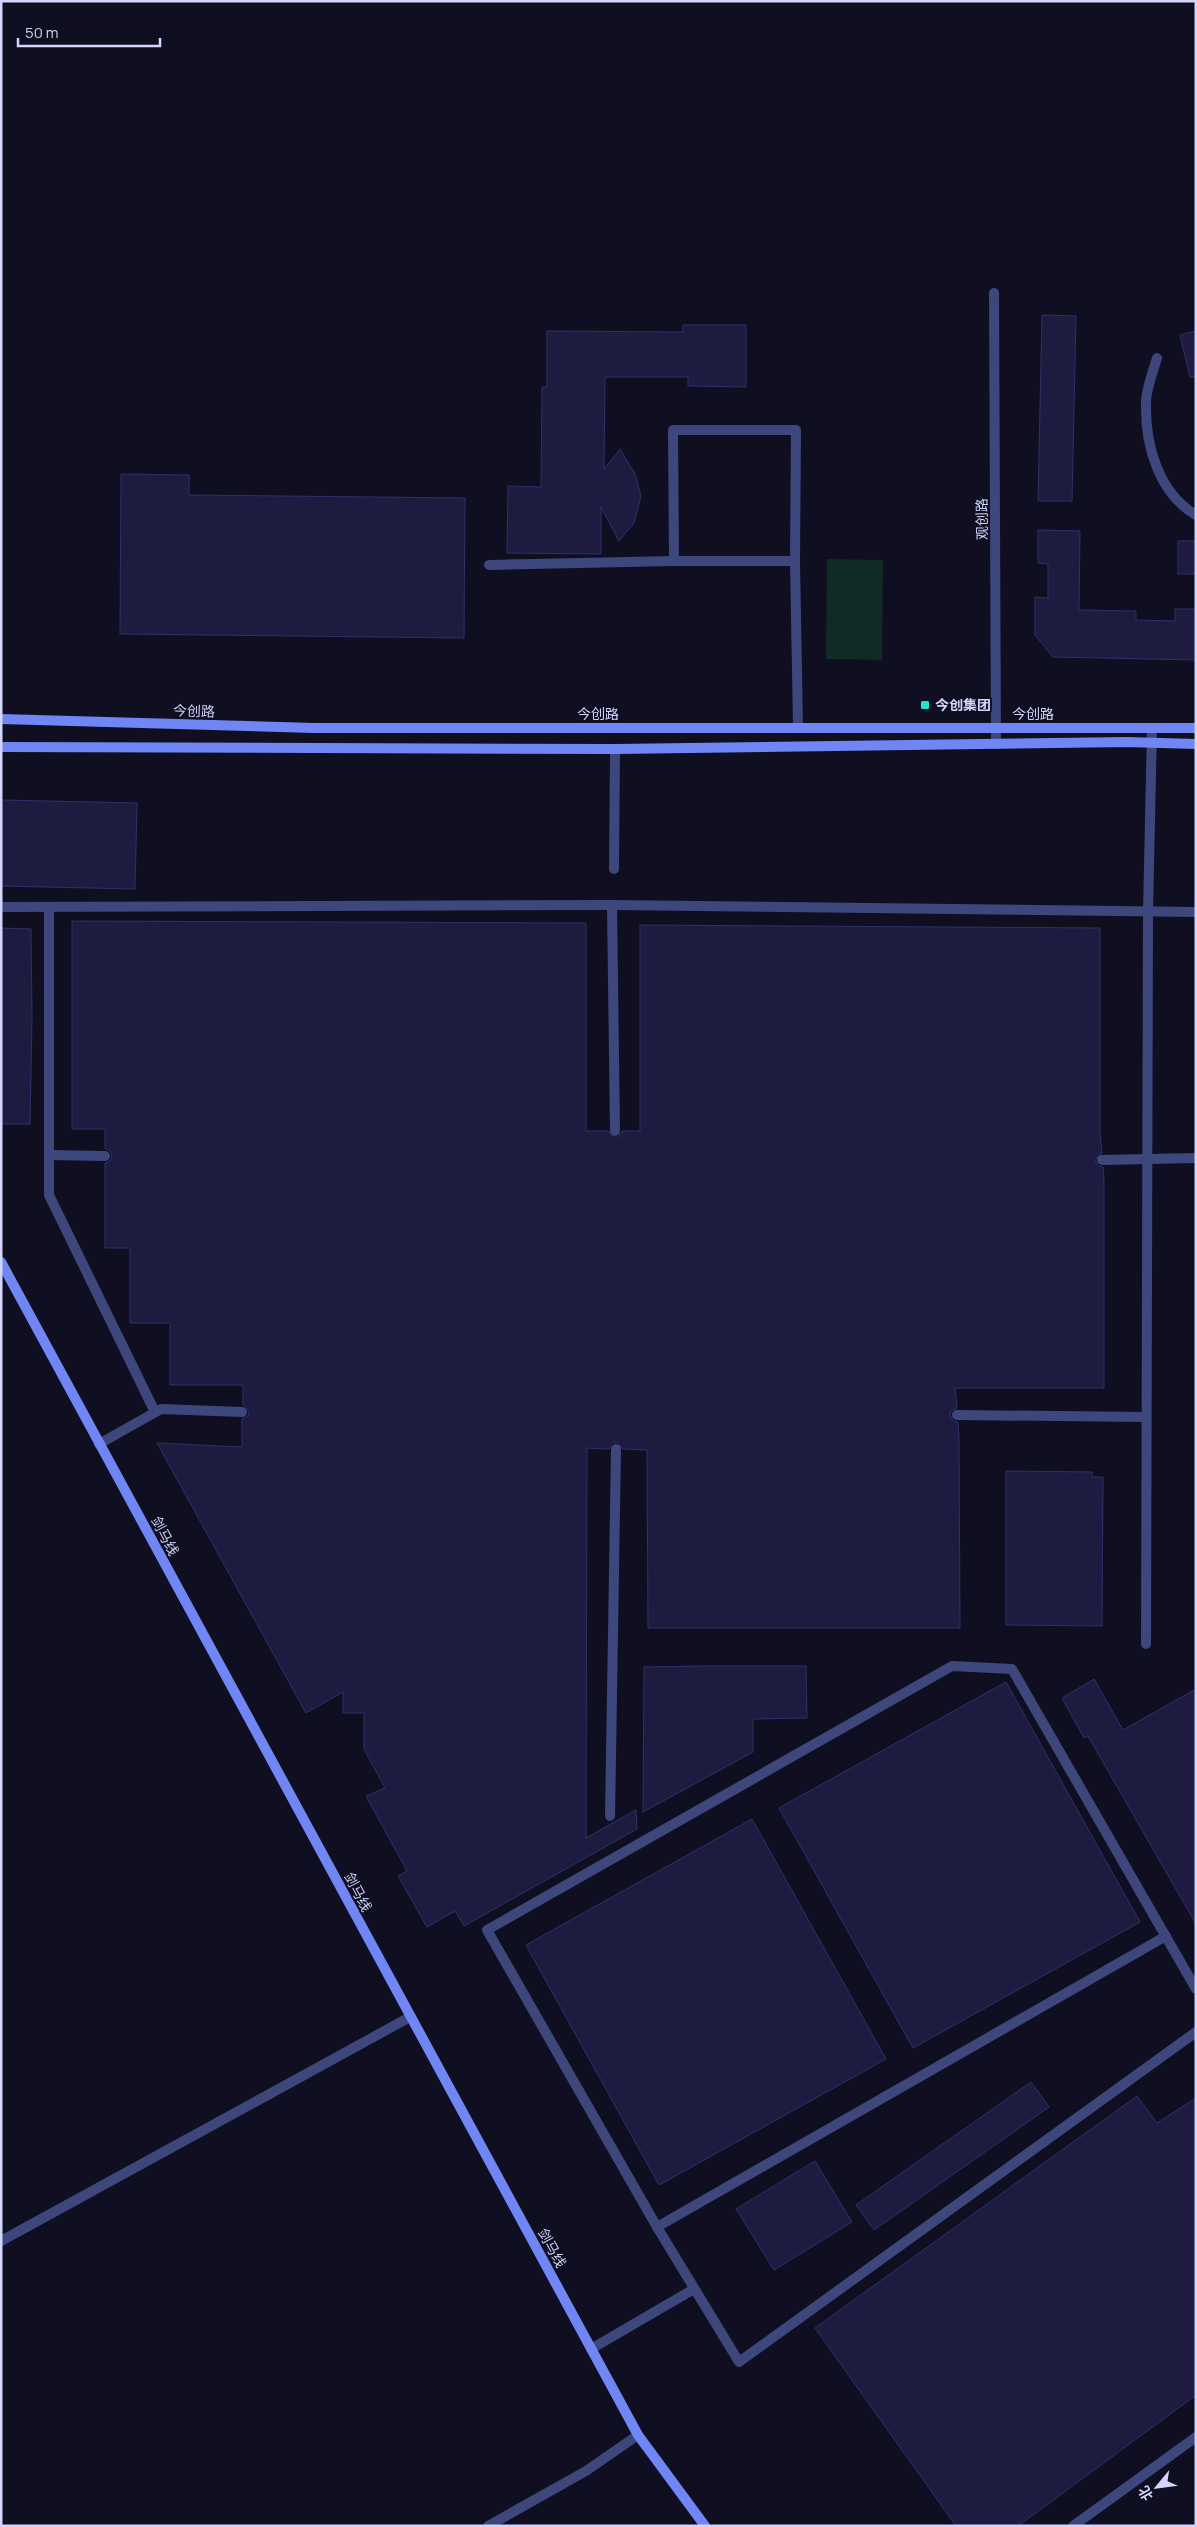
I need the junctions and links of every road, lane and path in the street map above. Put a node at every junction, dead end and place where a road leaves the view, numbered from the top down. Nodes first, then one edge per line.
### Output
1 (994, 293) dead end
2 (1157, 358) dead end
3 (1196, 515) edge
4 (674, 561) junction
5 (795, 561) junction
6 (489, 565) dead end
7 (1, 719) edge
8 (798, 727) junction
9 (998, 728) junction
10 (1152, 728) junction
11 (1196, 728) edge
12 (996, 744) junction
13 (1152, 744) junction
14 (1196, 744) edge
15 (1, 747) edge
16 (615, 749) junction
17 (614, 869) dead end
18 (612, 905) junction
19 (1, 907) edge
20 (49, 907) junction
21 (1148, 912) junction
22 (1196, 912) edge
23 (616, 1131) dead end
24 (49, 1155) junction
25 (105, 1156) dead end
26 (1196, 1158) edge
27 (1147, 1159) junction
28 (1102, 1160) dead end
29 (1, 1262) edge
30 (155, 1412) junction
31 (242, 1412) dead end
32 (957, 1415) dead end
33 (1146, 1417) junction
34 (99, 1444) junction
35 (616, 1449) dead end
36 (1146, 1644) dead end
37 (610, 1816) dead end
38 (1166, 1936) junction
39 (1196, 1989) edge
40 (410, 2017) junction
41 (1196, 2032) edge
42 (657, 2227) junction
43 (1, 2242) edge
44 (694, 2289) junction
45 (591, 2348) junction
46 (638, 2435) junction
47 (1196, 2437) edge
48 (488, 2526) edge
49 (706, 2526) edge
50 (1073, 2526) edge

1 - 9 street, 观创路
2 - 3 street
4 - 5 street
4 - 5 street
4 - 6 street
5 - 8 street
7 - 8 main road, 今创路
8 - 9 main road, 今创路
9 - 10 main road, 今创路
9 - 12 street, 观创路
10 - 11 main road, 今创路
10 - 13 street
12 - 13 main road
12 - 16 main road
13 - 14 main road
13 - 21 street
15 - 16 main road
16 - 17 street
18 - 20 street
18 - 21 street
18 - 23 street
19 - 20 street
20 - 24 street
21 - 22 street
21 - 27 street
24 - 25 street
24 - 30 street
26 - 27 street
27 - 28 street
27 - 33 street
29 - 34 main road, 剑马线
30 - 31 street
30 - 34 street
32 - 33 street
33 - 36 street
34 - 40 main road, 剑马线
35 - 37 street
38 - 39 street
38 - 42 street
38 - 42 street
40 - 43 street
40 - 45 main road, 剑马线
41 - 44 street
42 - 44 street
44 - 45 street
45 - 46 main road, 剑马线
46 - 48 street
46 - 49 main road, 剑马线
47 - 50 street

